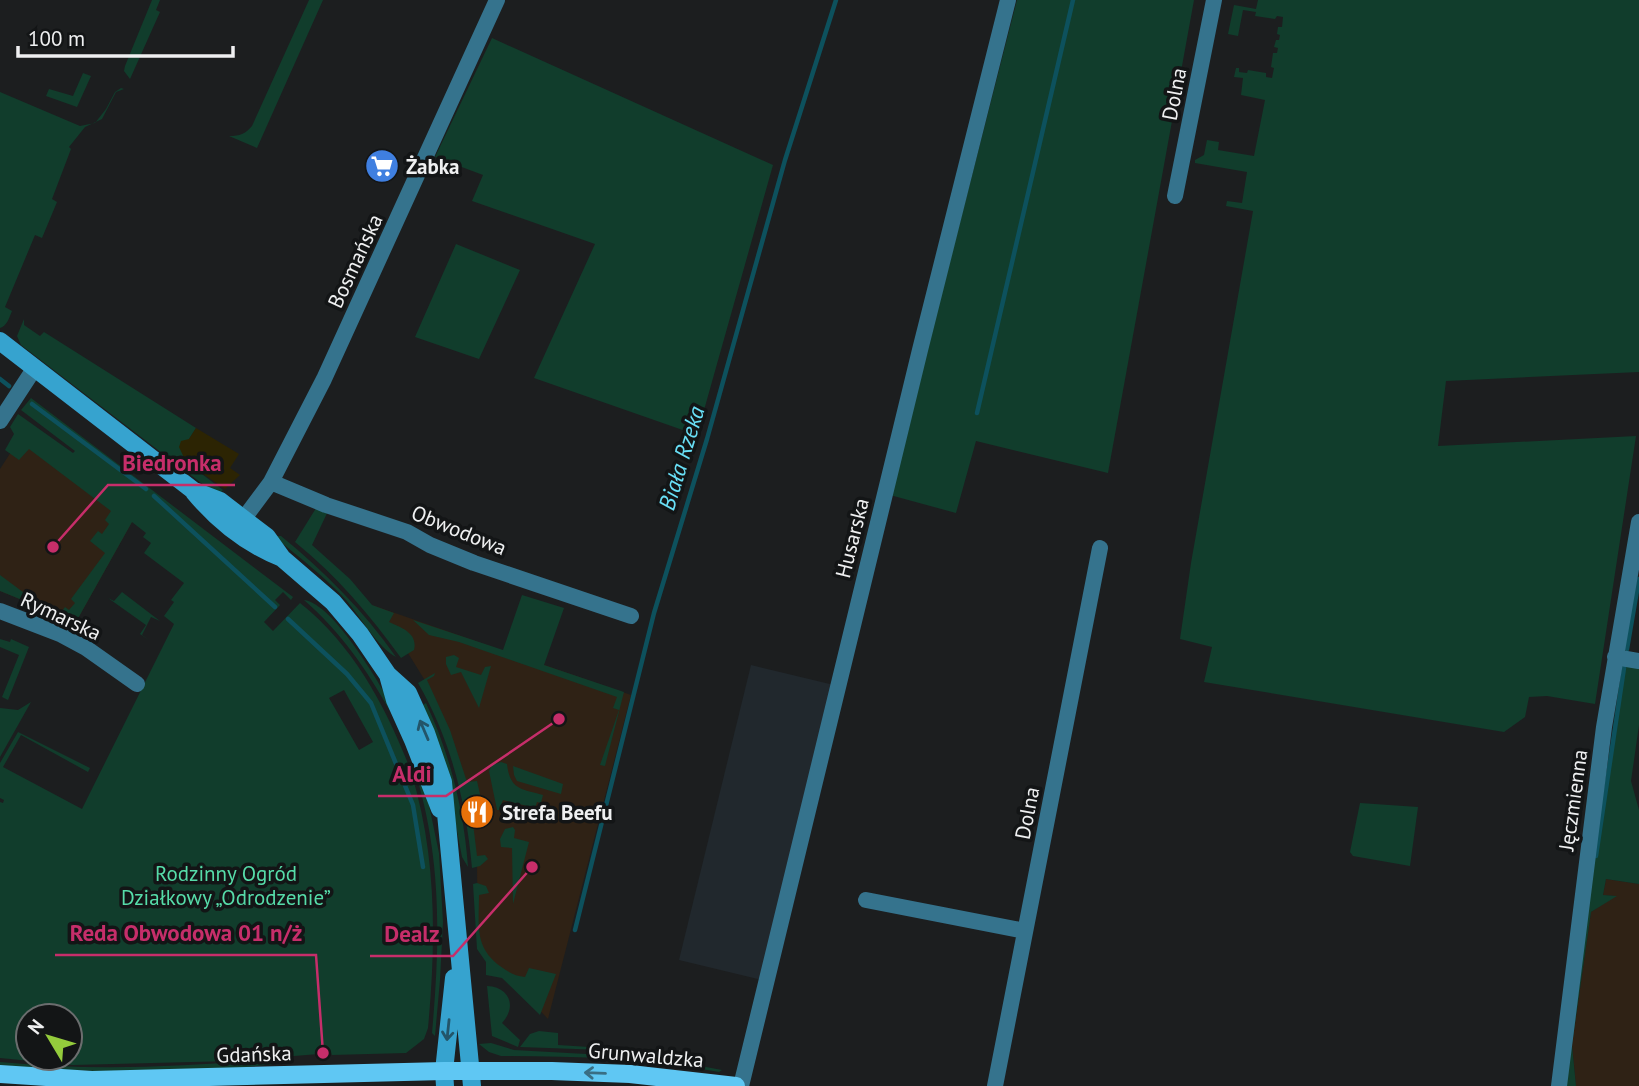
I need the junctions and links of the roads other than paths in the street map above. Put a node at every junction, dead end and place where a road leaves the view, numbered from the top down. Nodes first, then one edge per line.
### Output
1 (498, 0) edge
2 (1008, 0) edge
3 (1214, 0) edge
4 (1175, 196) dead end
5 (0, 341) edge
6 (34, 369) junction
7 (0, 421) edge
8 (271, 482) junction
9 (1639, 522) edge
10 (239, 525) junction
11 (1100, 548) dead end
12 (0, 611) edge
13 (631, 616) dead end
14 (1615, 657) junction
15 (1639, 661) edge
16 (137, 684) dead end
17 (866, 900) dead end
18 (1025, 931) junction
19 (457, 940) junction
20 (552, 1071) joint
21 (0, 1074) edge
22 (444, 1079) edge
23 (471, 1079) edge
24 (738, 1086) edge
25 (995, 1086) edge
26 (1559, 1086) edge

1 - 8 street, Bosmańska
2 - 24 street, Husarska
3 - 4 street, Dolna
5 - 6 main road
6 - 7 street
6 - 10 main road
8 - 10 street, Bosmańska
8 - 13 street, Obwodowa
9 - 14 street, Jęczmienna
10 - 19 main road
11 - 18 street, Dolna
12 - 16 street, Rymarska
14 - 15 street
14 - 26 street, Jęczmienna
17 - 18 street
18 - 25 street, Dolna
19 -> 22 main road
19 - 23 main road
20 - 23 main road, Gdańska
24 -> 20 main road, Grunwaldzka
21 - 22 main road, Gdańska
22 - 23 main road, Gdańska

